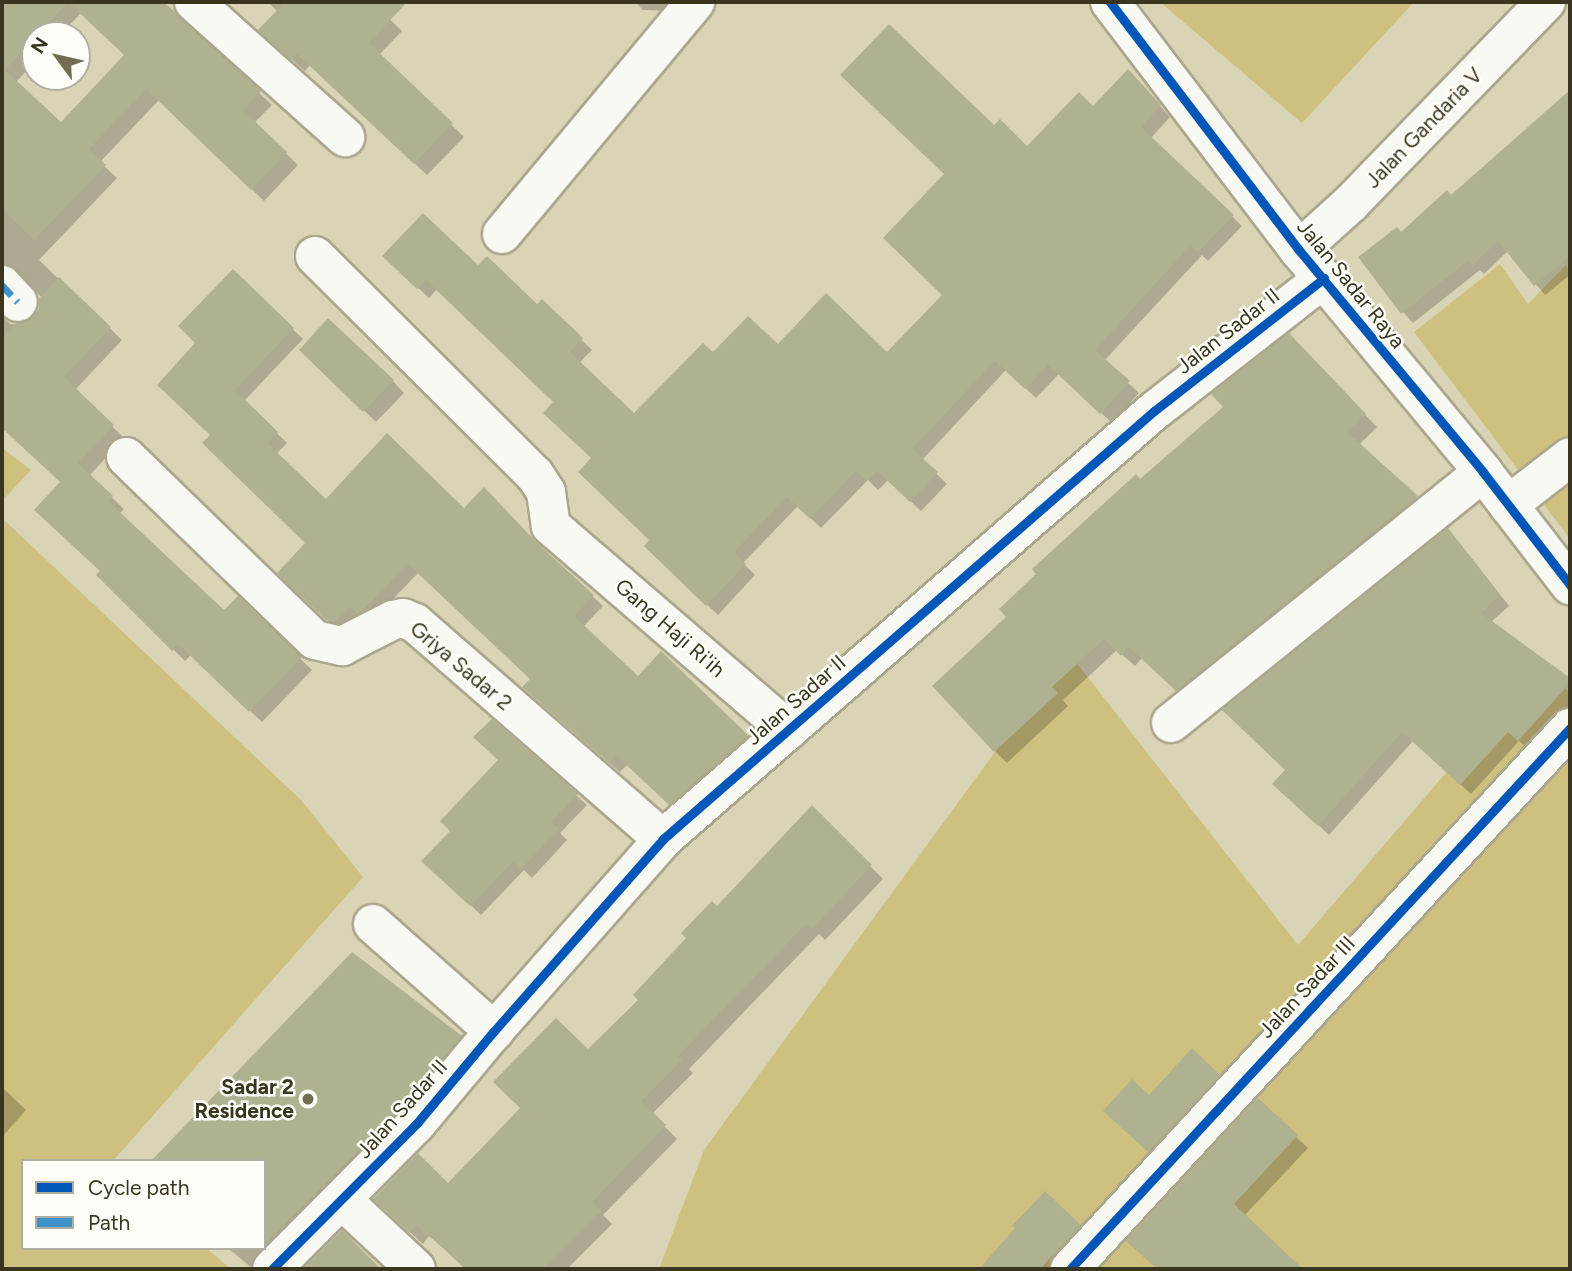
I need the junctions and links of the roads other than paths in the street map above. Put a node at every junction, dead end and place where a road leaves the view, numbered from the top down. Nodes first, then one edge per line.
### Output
1 (194, 2) edge
2 (695, 2) edge
3 (1110, 2) edge
4 (1546, 2) edge
5 (345, 137) dead end
6 (502, 234) dead end
7 (1299, 250) junction
8 (315, 256) dead end
9 (1324, 278) junction
10 (126, 457) dead end
11 (1570, 457) edge
12 (1483, 472) junction
13 (1508, 505) junction
14 (1570, 585) edge
15 (1171, 723) dead end
16 (1570, 729) edge
17 (788, 730) junction
18 (663, 839) junction
19 (373, 924) dead end
20 (494, 1031) junction
21 (342, 1200) junction
22 (272, 1269) edge
23 (416, 1269) edge
24 (1070, 1269) edge

1 - 5 street
2 - 6 street
3 - 7 street, Jalan Sadar Raya
4 - 7 street, Jalan Gandaria V
7 - 9 street, Jalan Sadar Raya
8 - 17 street, Gang Haji Ri'ih
9 - 12 street, Jalan Sadar Raya
9 - 17 street, Jalan Sadar II
10 - 18 street, Griya Sadar 2
11 - 13 street
12 - 13 street, Jalan Sadar Raya
12 - 15 street
13 - 14 street, Jalan Sadar Raya
16 - 24 street, Jalan Sadar III
17 - 18 street, Jalan Sadar II
18 - 20 street, Jalan Sadar II
19 - 20 street
20 - 21 street, Jalan Sadar II
21 - 22 street, Jalan Sadar II
21 - 23 street

